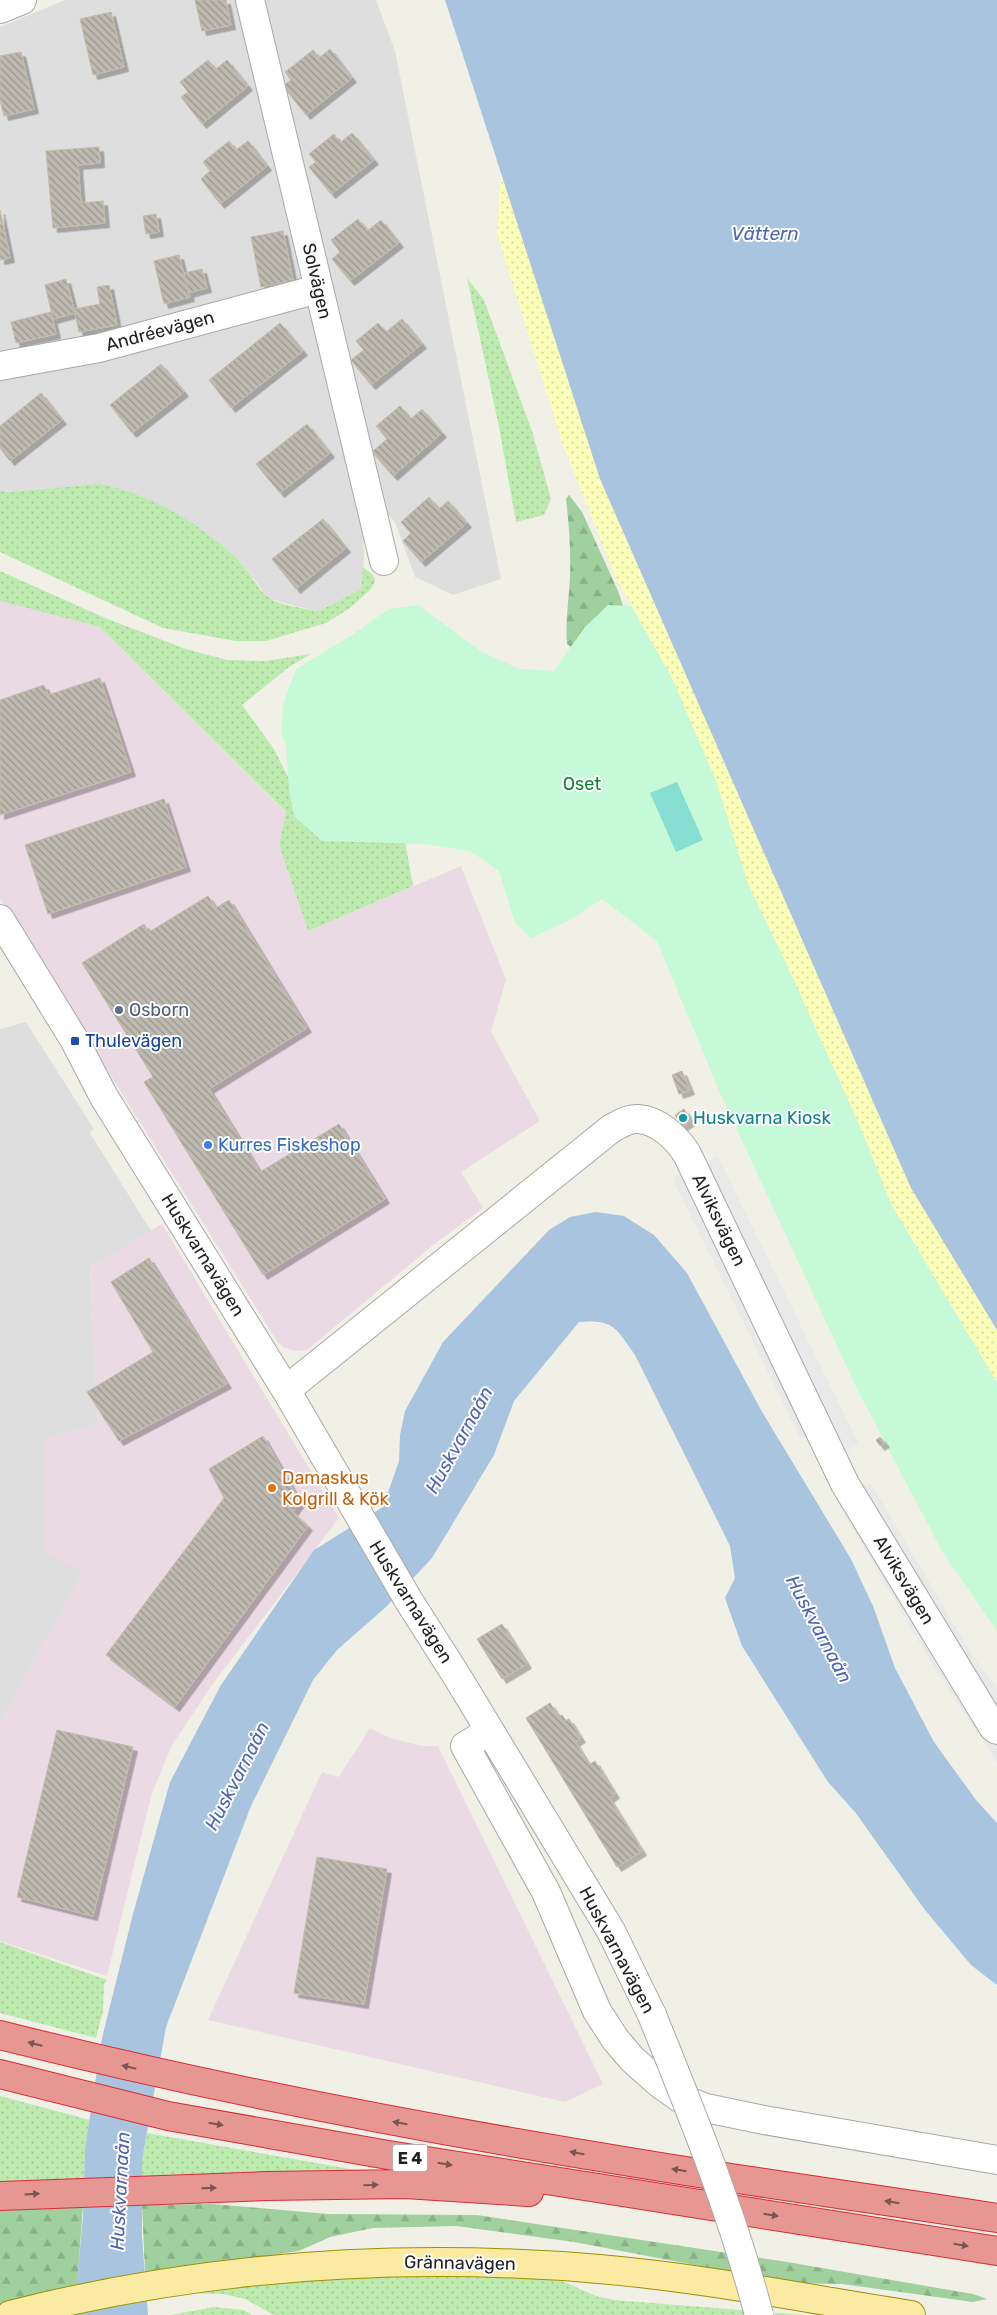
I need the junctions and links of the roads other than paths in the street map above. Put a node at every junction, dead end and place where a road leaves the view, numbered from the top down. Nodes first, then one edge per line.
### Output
1 (22, 0) edge
2 (250, 0) edge
3 (0, 10) edge
4 (318, 289) junction
5 (0, 366) edge
6 (384, 561) dead end
7 (6, 940) edge
8 (286, 1390) junction
9 (997, 1730) edge
10 (490, 1731) junction
11 (0, 2035) edge
12 (0, 2074) edge
13 (997, 2160) edge
14 (0, 2196) edge
15 (653, 2197) junction
16 (997, 2218) edge
17 (997, 2250) edge
18 (832, 2309) edge
19 (10, 2315) edge
20 (759, 2315) edge
21 (911, 2315) edge

1 - 3 street
2 - 4 street, Solvägen
4 - 5 street, Andréevägen
4 - 6 street, Solvägen
7 - 8 street, Huskvarnavägen
8 - 9 street, Alviksvägen
8 - 10 street, Huskvarnavägen
10 - 13 street
10 - 20 street, Huskvarnavägen, bridge
16 -> 11 highway, E 4
12 -> 15 highway, E 4
14 -> 15 highway
15 -> 17 highway, E 4
18 - 19 main road, Grännavägen
18 - 21 main road, Grännavägen

